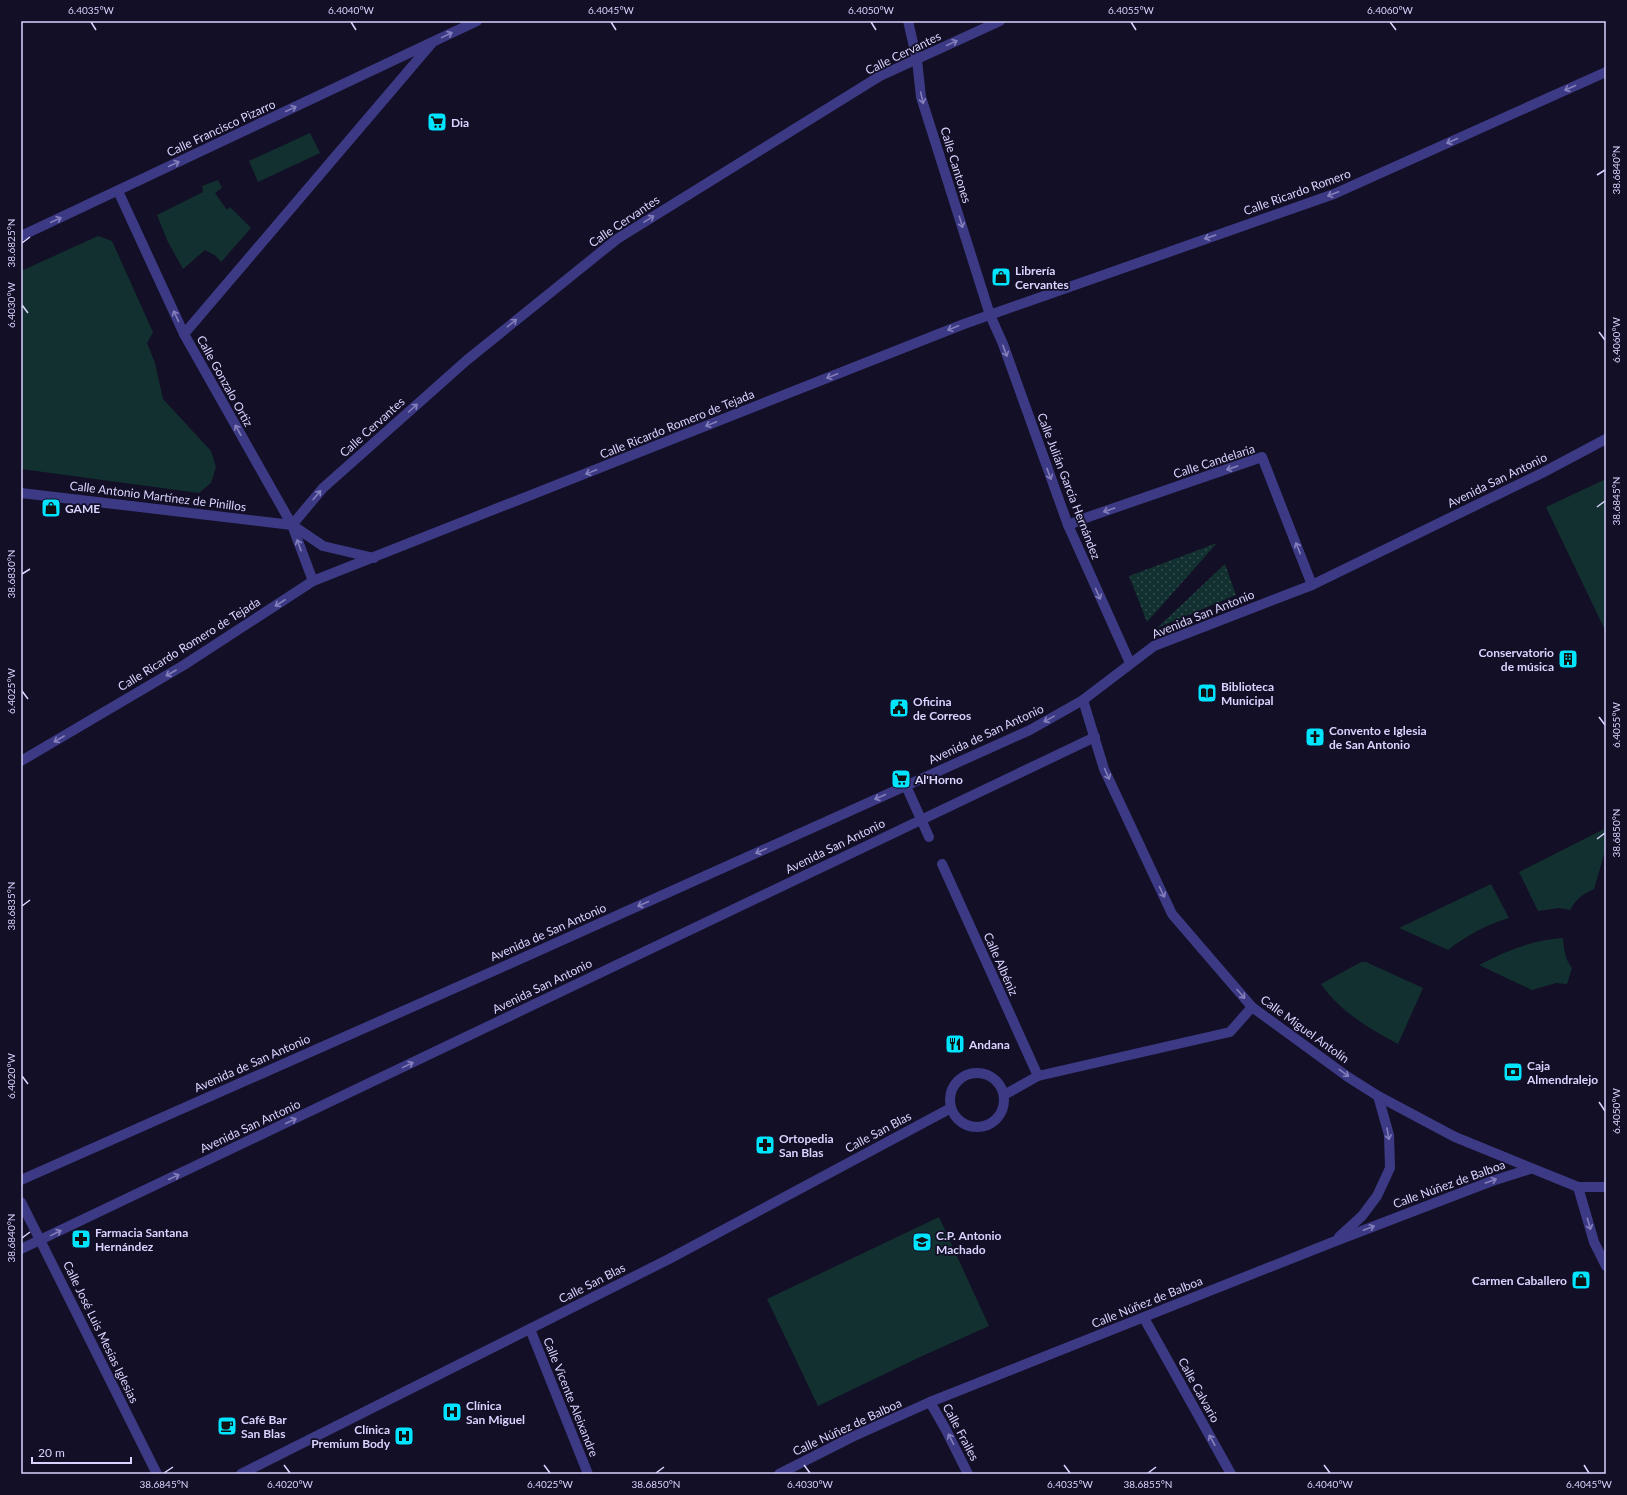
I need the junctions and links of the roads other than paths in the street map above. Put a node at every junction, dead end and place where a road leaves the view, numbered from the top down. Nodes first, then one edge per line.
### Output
1 (476, 21) edge
2 (908, 21) edge
3 (1000, 21) edge
4 (432, 43) junction
5 (917, 60) junction
6 (1606, 72) edge
7 (118, 191) junction
8 (21, 236) edge
9 (990, 315) junction
10 (184, 334) junction
11 (1606, 439) edge
12 (21, 493) edge
13 (292, 525) junction
14 (1068, 526) junction
15 (374, 558) junction
16 (313, 581) junction
17 (1312, 585) junction
18 (1130, 663) junction
19 (1083, 700) junction
20 (1095, 737) junction
21 (21, 761) edge
22 (906, 786) junction
23 (921, 819) junction
24 (929, 837) dead end
25 (942, 864) dead end
26 (1252, 1007) junction
27 (1038, 1076) junction
28 (1004, 1095) junction
29 (1378, 1096) junction
30 (951, 1108) junction
31 (1530, 1169) junction
32 (21, 1180) edge
33 (1578, 1187) junction
34 (1606, 1187) edge
35 (21, 1202) edge
36 (41, 1241) junction
37 (1333, 1242) junction
38 (21, 1249) edge
39 (1606, 1266) edge
40 (1144, 1318) junction
41 (530, 1329) junction
42 (930, 1402) junction
43 (157, 1474) edge
44 (241, 1474) edge
45 (588, 1474) edge
46 (779, 1474) edge
47 (968, 1474) edge
48 (1231, 1474) edge

4 -> 1 street, Calle Francisco Pizarro
2 - 5 street, Calle Cantones
5 -> 3 street, Calle Cervantes
7 -> 4 street, Calle Francisco Pizarro
4 - 10 street, Calle Francisco Pizarro
5 -> 9 street, Calle Cantones
13 -> 5 street, Calle Cervantes
6 -> 9 street, Calle Ricardo Romero
8 -> 7 street, Calle Francisco Pizarro
10 -> 7 street, Calle Gonzalo Ortiz
9 -> 14 street, Calle Julián García Hernández
9 -> 15 street, Calle Ricardo Romero de Tejada
13 -> 10 street, Calle Gonzalo Ortiz
11 - 17 street, Avenida San Antonio
12 - 13 street, Calle Antonio Martínez de Pinillos
13 - 15 street
16 -> 13 street, Calle Gonzalo Ortiz
17 -> 14 street, Calle Candelaria
14 -> 18 street, Calle Julián García Hernández
15 - 16 street, Calle Ricardo Romero de Tejada
16 -> 21 street, Calle Ricardo Romero de Tejada
17 - 18 street, Avenida San Antonio
18 - 19 street, Avenida San Antonio
19 - 20 street
19 -> 22 street, Avenida de San Antonio
20 - 23 street, Avenida San Antonio
20 -> 26 street, Calle Miguel Antolín
22 - 23 street
22 -> 32 street, Avenida de San Antonio
23 - 24 street
36 -> 23 street, Avenida San Antonio
25 - 27 street, Calle Albéniz
26 - 27 street
26 -> 29 street, Calle Miguel Antolín
27 - 28 street
28 - 30 street
28 - 30 street
29 - 31 street, Calle Miguel Antolín
29 -> 37 street
30 - 41 street, Calle San Blas
31 - 33 street, Calle Miguel Antolín
37 -> 31 street, Calle Núñez de Balboa
33 - 34 street, Calle Miguel Antolín
33 -> 39 street
35 - 36 street, Calle José Luis Mesías Iglesias
36 - 38 street, Avenida San Antonio
36 - 43 street, Calle José Luis Mesías Iglesias
37 - 40 street, Calle Núñez de Balboa
40 - 42 street, Calle Núñez de Balboa
48 -> 40 street, Calle Calvario
41 - 44 street, Calle San Blas
41 - 45 street, Calle Vicente Aleixandre
42 - 46 street, Calle Núñez de Balboa
47 -> 42 street, Calle Frailes

